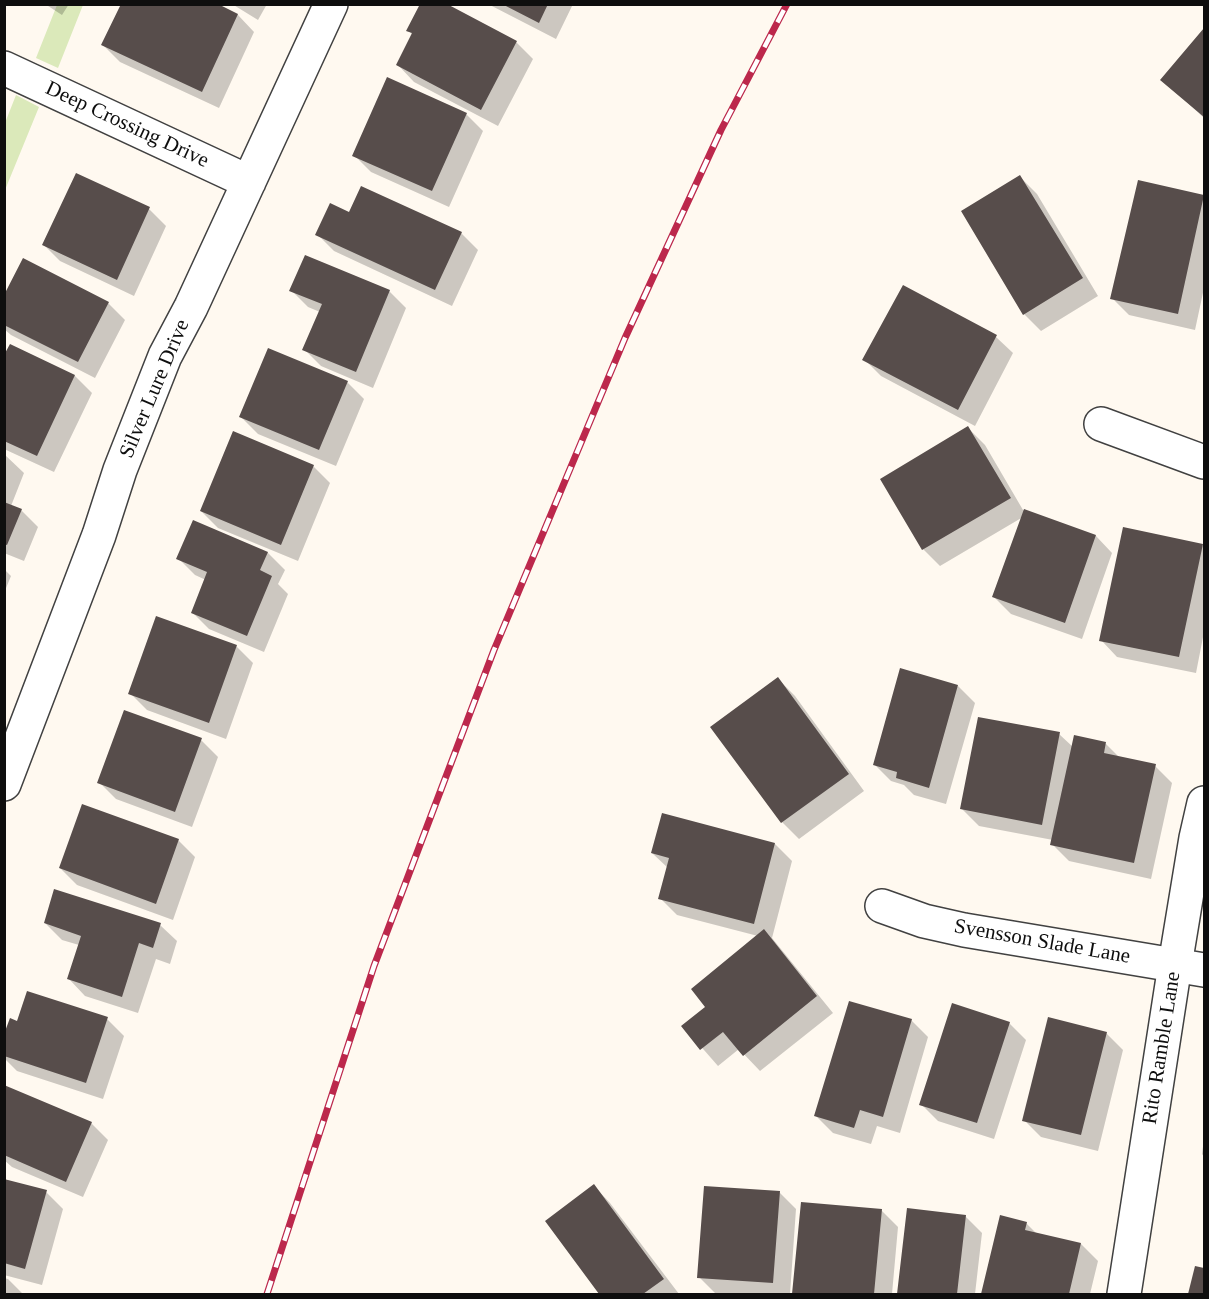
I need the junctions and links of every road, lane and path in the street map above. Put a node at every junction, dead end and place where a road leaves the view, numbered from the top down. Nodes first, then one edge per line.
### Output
1 (331, 4) edge
2 (4, 68) edge
3 (249, 182) junction
4 (1101, 423) dead end
5 (1204, 462) edge
6 (4, 784) edge
7 (1204, 803) edge
8 (882, 906) dead end
9 (1190, 967) edge
10 (1124, 1294) edge

1 - 3 street, Silver Lure Drive
2 - 3 street, Deep Crossing Drive
3 - 6 street, Silver Lure Drive
4 - 5 street
7 - 9 street, Rito Ramble Lane
8 - 9 street, Svensson Slade Lane
9 - 10 street, Rito Ramble Lane

